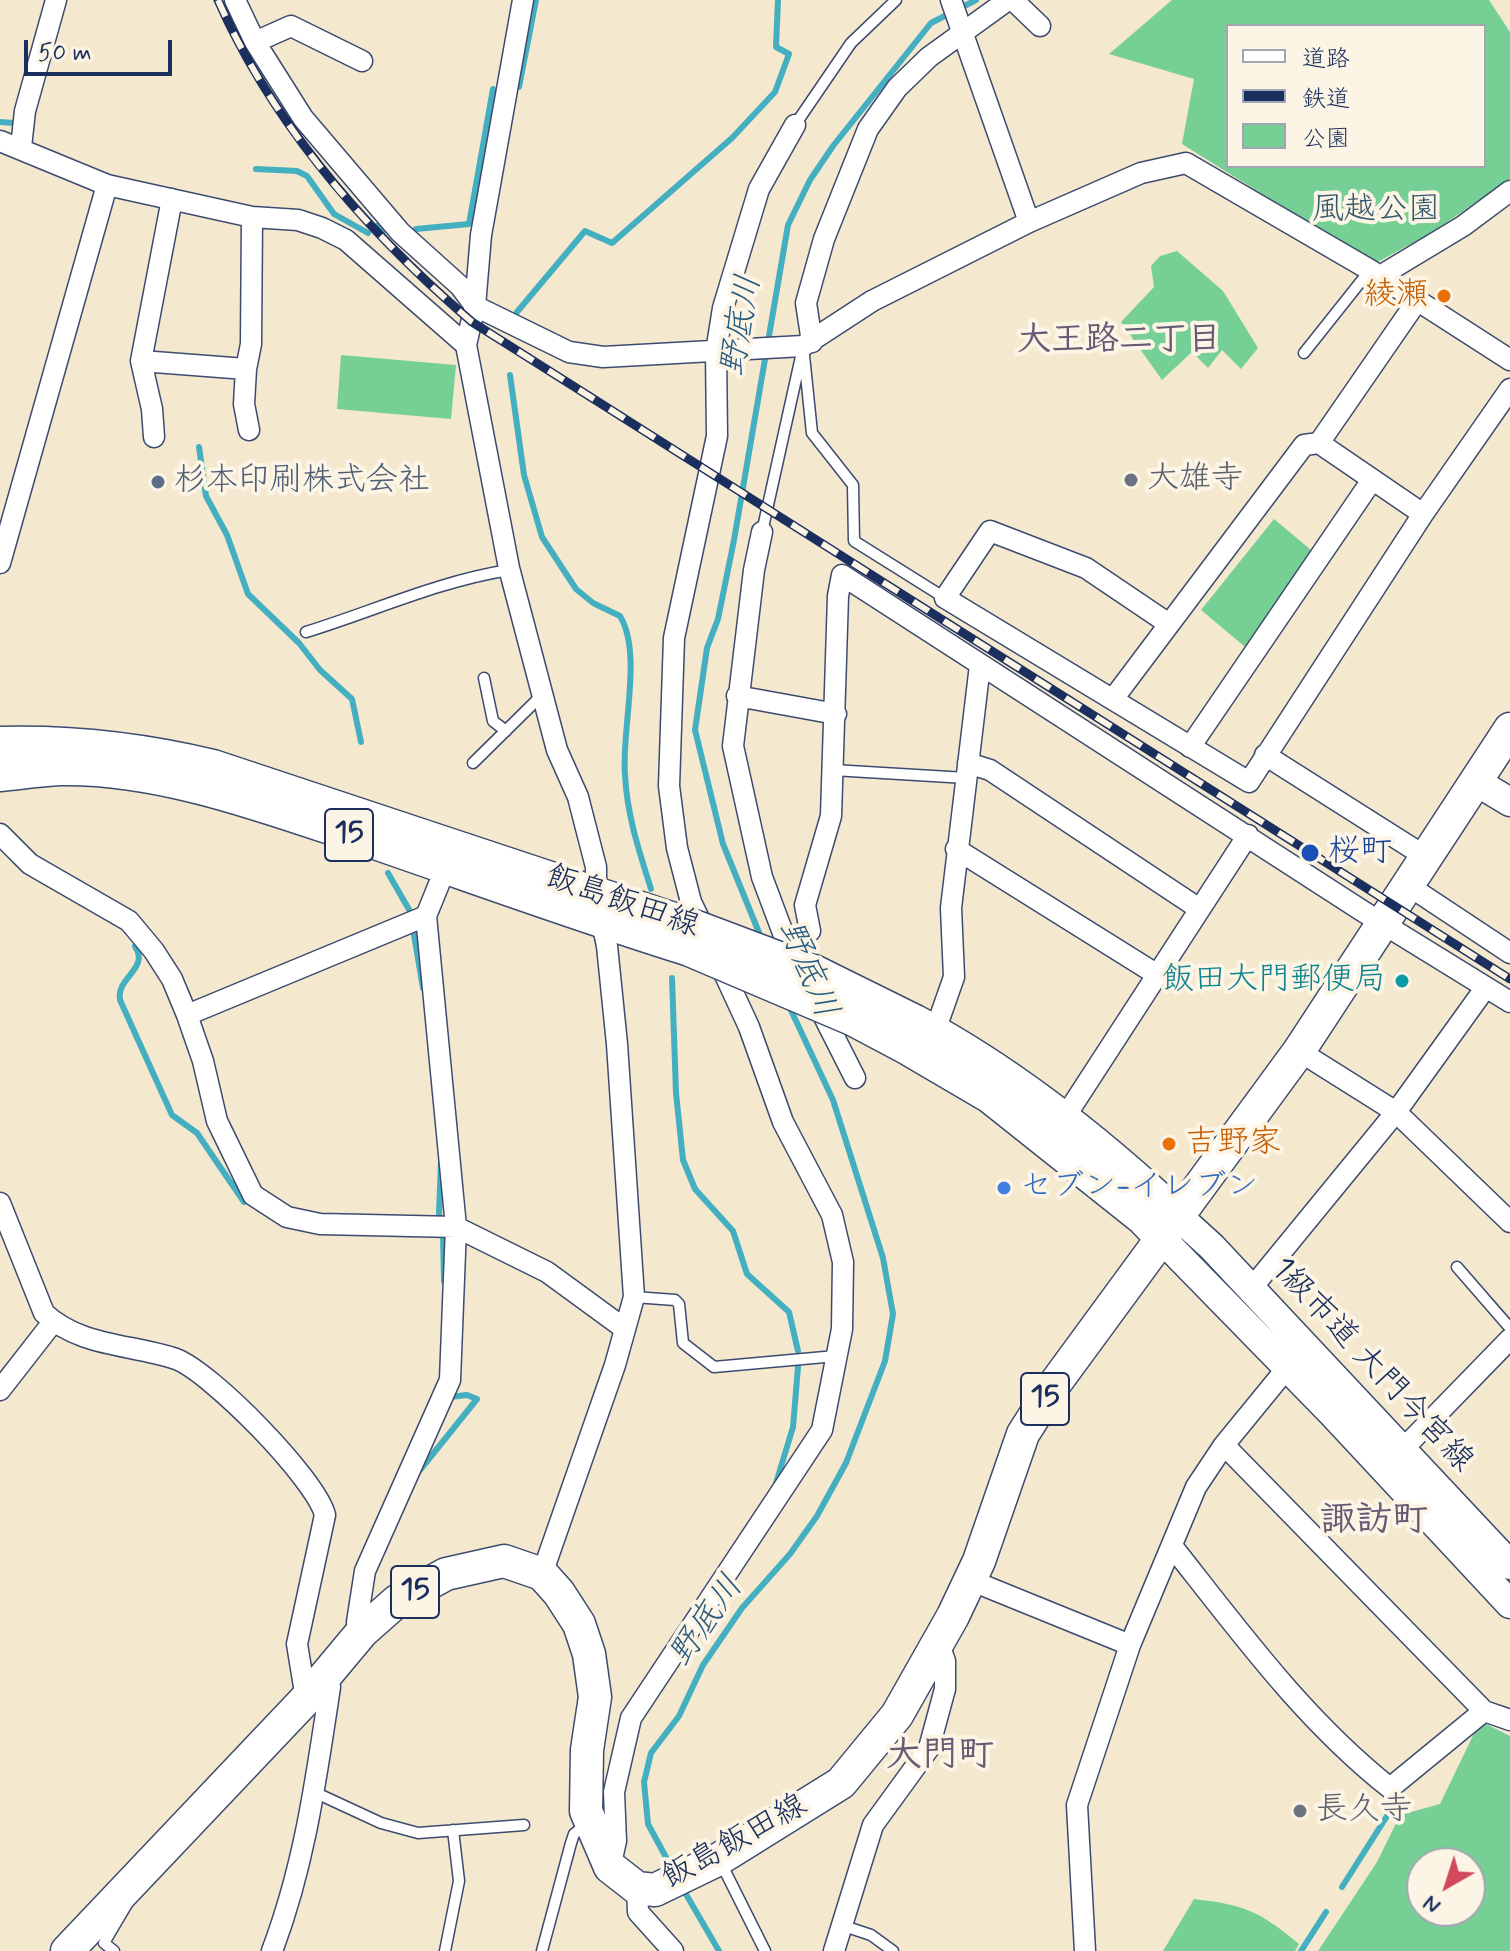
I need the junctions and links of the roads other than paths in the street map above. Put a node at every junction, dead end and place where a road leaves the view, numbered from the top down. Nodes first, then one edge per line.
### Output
1 (56, 0) edge
2 (235, 0) edge
3 (523, 0) edge
4 (896, 0) edge
5 (951, 0) edge
6 (1011, 0) edge
7 (1040, 26) dead end
8 (961, 28) junction
9 (255, 42) junction
10 (362, 61) dead end
11 (795, 125) joint
12 (0, 141) edge
13 (21, 147) junction
14 (107, 185) junction
15 (1510, 191) edge
16 (172, 199) junction
17 (252, 217) junction
18 (1029, 222) junction
19 (1375, 273) junction
20 (1417, 301) junction
21 (475, 306) junction
22 (466, 345) junction
23 (801, 345) junction
24 (726, 352) junction
25 (1304, 353) dead end
26 (1510, 360) edge
27 (141, 361) junction
28 (246, 369) junction
29 (1510, 389) edge
30 (249, 430) dead end
31 (154, 437) dead end
32 (1319, 443) junction
33 (1372, 480) junction
34 (1423, 514) junction
35 (762, 532) joint
36 (0, 563) edge
37 (509, 570) junction
38 (945, 598) junction
39 (1169, 624) junction
40 (306, 632) dead end
41 (980, 665) junction
42 (484, 678) dead end
43 (542, 695) junction
44 (737, 696) junction
45 (1113, 699) junction
46 (836, 714) junction
47 (1510, 729) edge
48 (506, 731) junction
49 (0, 743) edge
50 (1190, 747) junction
51 (1265, 755) junction
52 (473, 763) dead end
53 (833, 770) junction
54 (967, 770) junction
55 (0, 775) edge
56 (1475, 781) junction
57 (1510, 802) edge
58 (0, 834) edge
59 (1248, 835) junction
60 (956, 849) junction
61 (1426, 857) junction
62 (446, 867) junction
63 (1409, 886) junction
64 (1198, 908) junction
65 (599, 909) junction
66 (426, 916) junction
67 (1384, 925) junction
68 (786, 941) junction
69 (1510, 953) edge
70 (1156, 974) junction
71 (1486, 987) junction
72 (1510, 1002) edge
73 (187, 1015) junction
74 (918, 1033) junction
75 (1299, 1051) junction
76 (855, 1078) dead end
77 (1396, 1112) junction
78 (1063, 1120) junction
79 (0, 1203) edge
80 (1510, 1222) edge
81 (456, 1227) junction
82 (1171, 1229) junction
83 (1457, 1267) dead end
84 (1251, 1289) junction
85 (634, 1297) junction
86 (53, 1322) junction
87 (1510, 1328) edge
88 (625, 1329) junction
89 (1510, 1339) edge
90 (838, 1356) junction
91 (1287, 1368) junction
92 (0, 1390) edge
93 (1224, 1445) junction
94 (1403, 1449) junction
95 (1172, 1546) junction
96 (1510, 1565) edge
97 (542, 1574) junction
98 (970, 1580) junction
99 (1510, 1604) edge
100 (362, 1632) junction
101 (939, 1644) junction
102 (1130, 1645) junction
103 (327, 1673) junction
104 (306, 1699) junction
105 (1484, 1711) junction
106 (1510, 1720) edge
107 (314, 1792) junction
108 (590, 1822) junction
109 (524, 1825) dead end
110 (453, 1830) junction
111 (707, 1866) junction
112 (610, 1867) junction
113 (130, 1885) junction
114 (646, 1889) junction
115 (850, 1928) dead end
116 (67, 1951) edge
117 (114, 1951) edge
118 (272, 1951) edge
119 (445, 1951) edge
120 (542, 1951) edge
121 (673, 1951) edge
122 (765, 1951) edge
123 (834, 1951) edge
124 (893, 1951) edge
125 (1085, 1951) edge

1 - 13 street
2 - 9 street
3 - 21 street
4 - 11 lane
5 - 8 street
6 - 7 street
6 - 8 street
8 - 18 street
8 - 23 street
9 - 10 street
9 - 21 street
11 - 24 street
12 - 13 street
13 - 14 street
14 - 16 street
14 - 36 street
15 - 19 street
16 - 17 street
16 - 27 street
17 - 22 street
17 - 28 street
18 - 19 street
18 - 23 street
19 - 20 street
19 - 25 lane
20 - 26 street
20 - 32 street
21 - 22 street
21 - 24 street
22 - 37 street
23 - 24 street
23 - 35 lane
23 - 38 lane
24 - 90 street
27 - 28 street
27 - 31 street
28 - 30 street
29 - 34 street
32 - 33 street
32 - 39 street
33 - 34 street
33 - 50 street
34 - 51 street
35 - 44 street
37 - 40 lane
37 - 43 street
38 - 39 street
38 - 45 street
39 - 45 street
41 - 46 street
41 - 54 street
41 - 59 street
42 - 48 lane
43 - 48 lane
43 - 65 street
44 - 46 street
44 - 68 street
45 - 50 street
46 - 53 street
47 - 56 main road, 飯島飯田線 / 15
48 - 52 lane
49 - 65 main road, 飯島飯田線 / 15
50 - 51 street
51 - 61 street
53 - 54 lane
53 - 68 street
54 - 60 street
54 - 64 street
55 - 62 main road, 飯島飯田線 / 15
56 - 57 street
56 - 61 main road, 飯島飯田線 / 15
58 - 73 street
59 - 64 street
59 - 67 street
60 - 70 street
60 - 74 street
61 - 63 main road, 飯島飯田線 / 15
62 - 65 main road, 飯島飯田線 / 15
62 - 66 street
63 - 67 main road, 飯島飯田線 / 15
63 - 69 street
64 - 70 street
65 - 74 main road, 飯島飯田線 / 15, bridge
65 - 85 street
66 - 73 street
66 - 81 street
67 - 71 street
67 - 75 main road, 飯島飯田線 / 15
68 - 76 street
70 - 78 street
71 - 72 street
71 - 77 street
73 - 81 street
74 - 78 main road, 飯島飯田線 / 15
74 - 82 main road, 飯島飯田線 / 15
75 - 77 street
75 - 82 main road, 飯島飯田線 / 15
77 - 80 street
77 - 84 street
78 - 82 main road, 飯島飯田線 / 15
79 - 86 street
81 - 88 street
81 - 100 street
82 - 84 street, 1級市道 大門今宮線
82 - 91 street
82 - 98 main road, 飯島飯田線 / 15
83 - 87 lane
84 - 94 street, 1級市道 大門今宮線
85 - 88 street
85 - 90 lane
86 - 92 street
86 - 104 street
88 - 97 street
89 - 94 street
90 - 112 street
91 - 93 street
91 - 99 street
93 - 95 street
93 - 105 street
94 - 96 street, 1級市道 大門今宮線
95 - 102 street
95 - 105 street
97 - 100 main road, 15
97 - 108 main road, 飯島飯田線
98 - 101 main road, 飯島飯田線 / 15
98 - 102 street
100 - 103 main road, 15
101 - 111 main road, 飯島飯田線 / 15
101 - 123 street
102 - 125 street
103 - 104 main road, 15
103 - 107 street
104 - 113 main road, 15
105 - 106 street
107 - 110 lane
107 - 118 street
108 - 112 main road, 飯島飯田線
108 - 120 lane
109 - 110 lane
110 - 119 lane
111 - 114 main road, 飯島飯田線 / 15
111 - 122 lane
112 - 114 main road, 飯島飯田線
113 - 116 main road, 15
113 - 117 lane
114 - 121 street
115 - 124 lane

